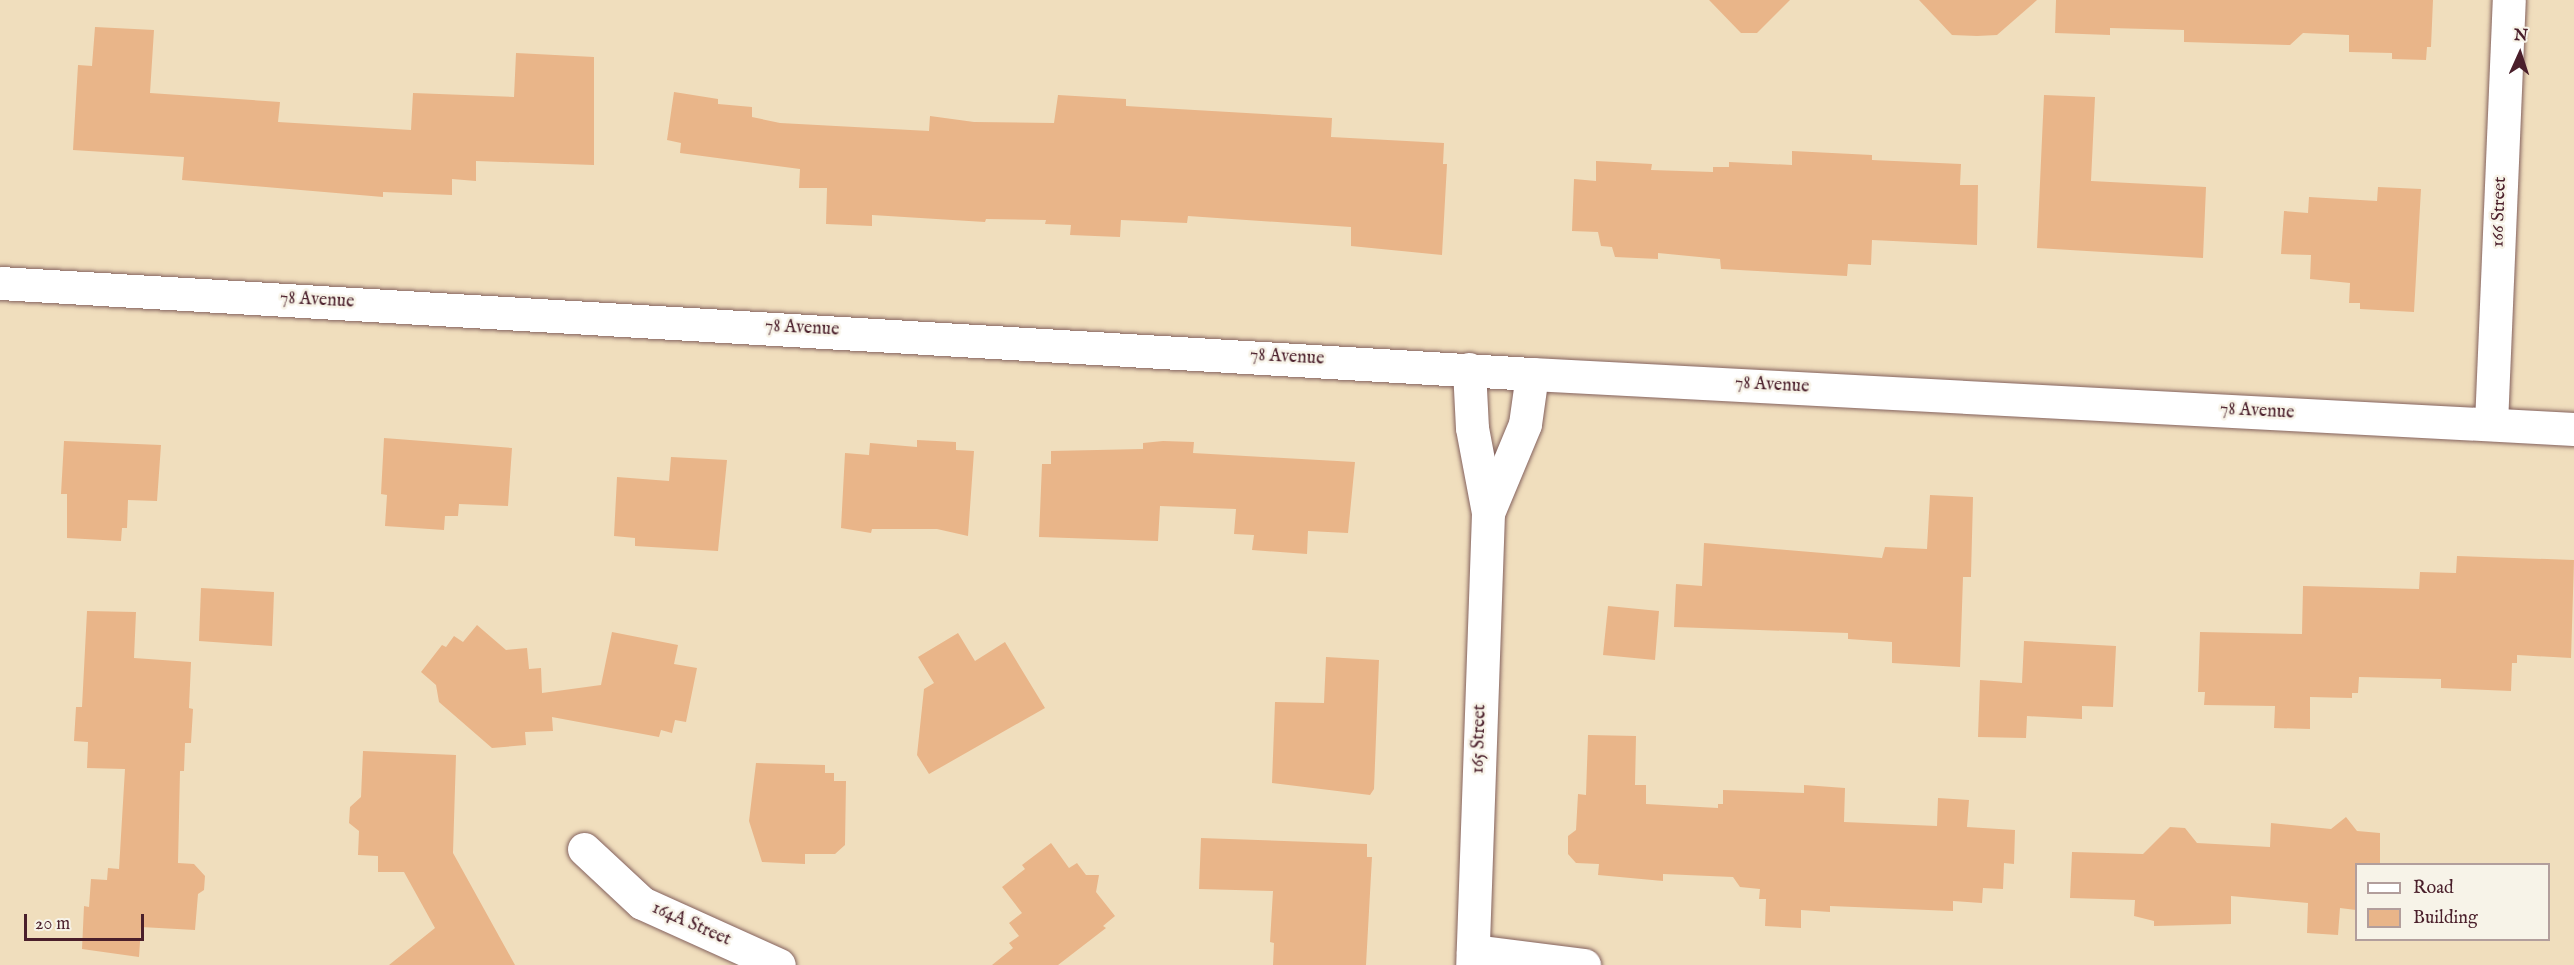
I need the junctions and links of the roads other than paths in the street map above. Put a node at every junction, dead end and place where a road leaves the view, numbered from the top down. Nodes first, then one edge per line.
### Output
1 (2509, 0) edge
2 (0, 283) edge
3 (1469, 369) junction
4 (1532, 374) junction
5 (2491, 424) junction
6 (2574, 429) edge
7 (1488, 513) junction
8 (584, 849) dead end
9 (1473, 958) edge
10 (779, 965) edge
11 (1584, 965) edge

1 - 5 street, 166 Street
2 - 3 street, 78 Avenue
3 - 4 street, 78 Avenue
3 - 7 street, 165 Street
4 - 5 street, 78 Avenue
4 - 7 street, 165 Street
5 - 6 street, 78 Avenue
7 - 9 street, 165 Street
8 - 10 street, 164A Street
9 - 11 street

